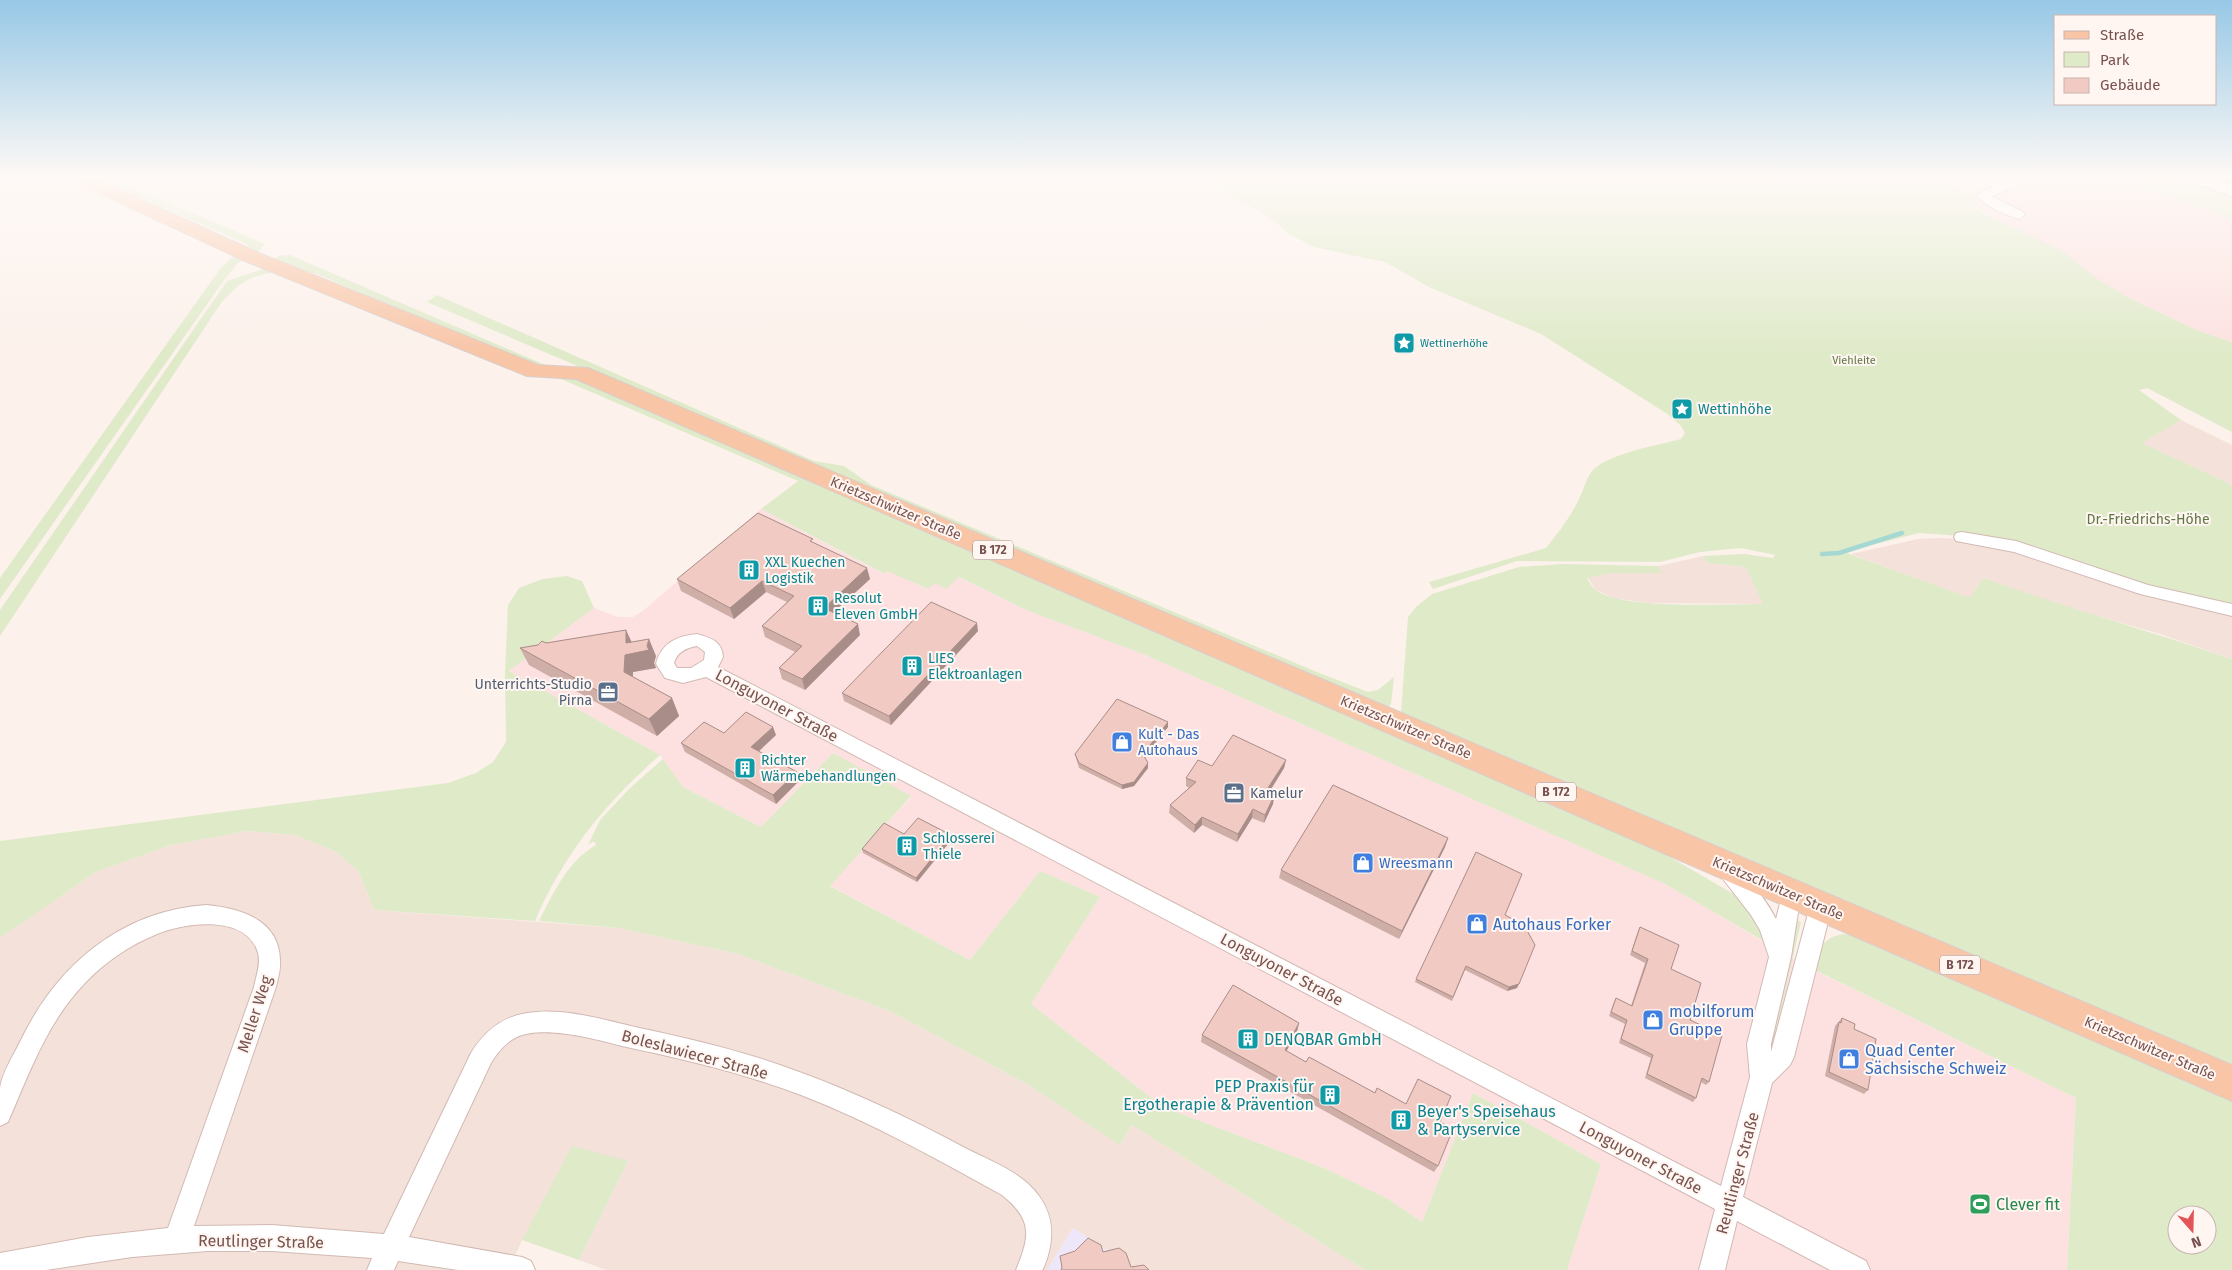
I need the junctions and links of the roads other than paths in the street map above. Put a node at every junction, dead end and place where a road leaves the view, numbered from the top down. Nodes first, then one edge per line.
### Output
1 (208, 236) edge
2 (1962, 538) dead end
3 (2232, 610) edge
4 (707, 668) dead end
5 (1721, 864) junction
6 (1806, 900) junction
7 (1780, 957) junction
8 (1762, 1077) junction
9 (2232, 1083) edge
10 (0, 1114) edge
11 (1728, 1202) junction
12 (176, 1240) junction
13 (391, 1247) junction
14 (0, 1266) edge
15 (380, 1270) edge
16 (522, 1270) edge
17 (1029, 1270) edge
18 (1712, 1270) edge
19 (1857, 1270) edge

1 - 5 main road, Krietzschwitzer Straße / B 172
2 - 3 street
4 - 11 street, Longuyoner Straße
5 - 6 main road, Krietzschwitzer Straße / B 172
5 - 7 street
6 - 7 street, Reutlinger Straße
6 - 8 street, Reutlinger Straße
6 - 9 main road, Krietzschwitzer Straße / B 172
7 - 8 street, Reutlinger Straße
8 - 11 street, Reutlinger Straße
10 - 12 street, Meller Weg
11 - 18 street, Reutlinger Straße
11 - 19 street, Longuyoner Straße
12 - 13 street, Reutlinger Straße
12 - 14 street, Reutlinger Straße
13 - 15 street, Boleslawiecer Straße
13 - 16 street, Reutlinger Straße
13 - 17 street, Boleslawiecer Straße

